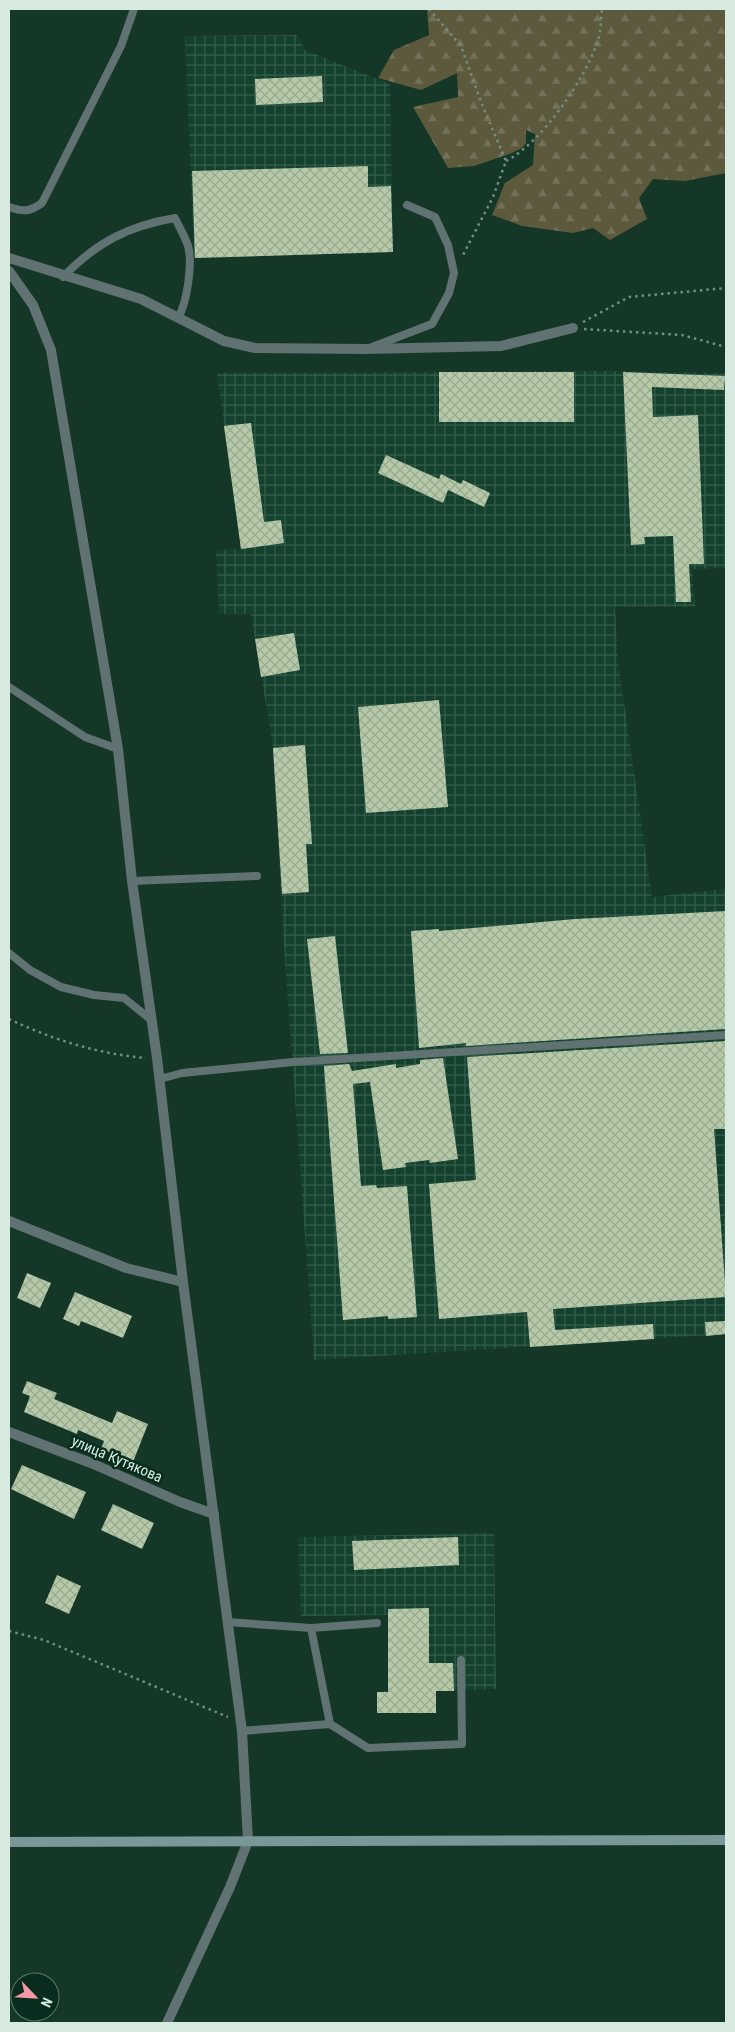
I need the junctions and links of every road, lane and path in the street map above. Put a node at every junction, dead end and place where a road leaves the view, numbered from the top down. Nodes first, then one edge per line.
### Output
1 (134, 9) edge
2 (429, 9) edge
3 (602, 9) edge
4 (506, 161) junction
5 (407, 205) dead end
6 (9, 207) edge
7 (9, 258) edge
8 (9, 271) edge
9 (454, 273) junction
10 (63, 277) junction
11 (726, 288) edge
12 (178, 318) junction
13 (572, 328) junction
14 (726, 347) edge
15 (366, 349) junction
16 (9, 687) edge
17 (118, 750) junction
18 (257, 876) dead end
19 (132, 881) junction
20 (9, 953) edge
21 (9, 1018) edge
22 (150, 1019) junction
23 (726, 1034) edge
24 (157, 1058) junction
25 (160, 1079) junction
26 (9, 1221) edge
27 (183, 1282) junction
28 (9, 1432) edge
29 (214, 1514) junction
30 (227, 1622) junction
31 (377, 1623) dead end
32 (311, 1628) junction
33 (9, 1631) edge
34 (462, 1660) dead end
35 (330, 1724) junction
36 (242, 1727) junction
37 (726, 1840) edge
38 (248, 1841) junction
39 (9, 1842) edge
40 (166, 2023) edge

1 - 6 lane
2 - 4 path
3 - 4 path
4 - 9 path
5 - 9 lane
7 - 10 street
8 - 17 street
9 - 15 lane
10 - 12 street
10 - 12 lane
11 - 13 path
12 - 15 street
13 - 14 path
13 - 15 street
16 - 17 lane
17 - 19 street
18 - 19 lane
19 - 22 street
20 - 22 lane
21 - 24 path
22 - 24 street
23 - 25 lane
24 - 25 street
25 - 27 street
26 - 27 street
27 - 29 street
28 - 29 street, улица Кутякова
29 - 30 street
30 - 32 lane
30 - 36 street
31 - 32 lane
32 - 35 lane
33 - 36 path
34 - 35 lane
35 - 36 lane
36 - 38 street
37 - 38 main road
38 - 39 main road
38 - 40 street

